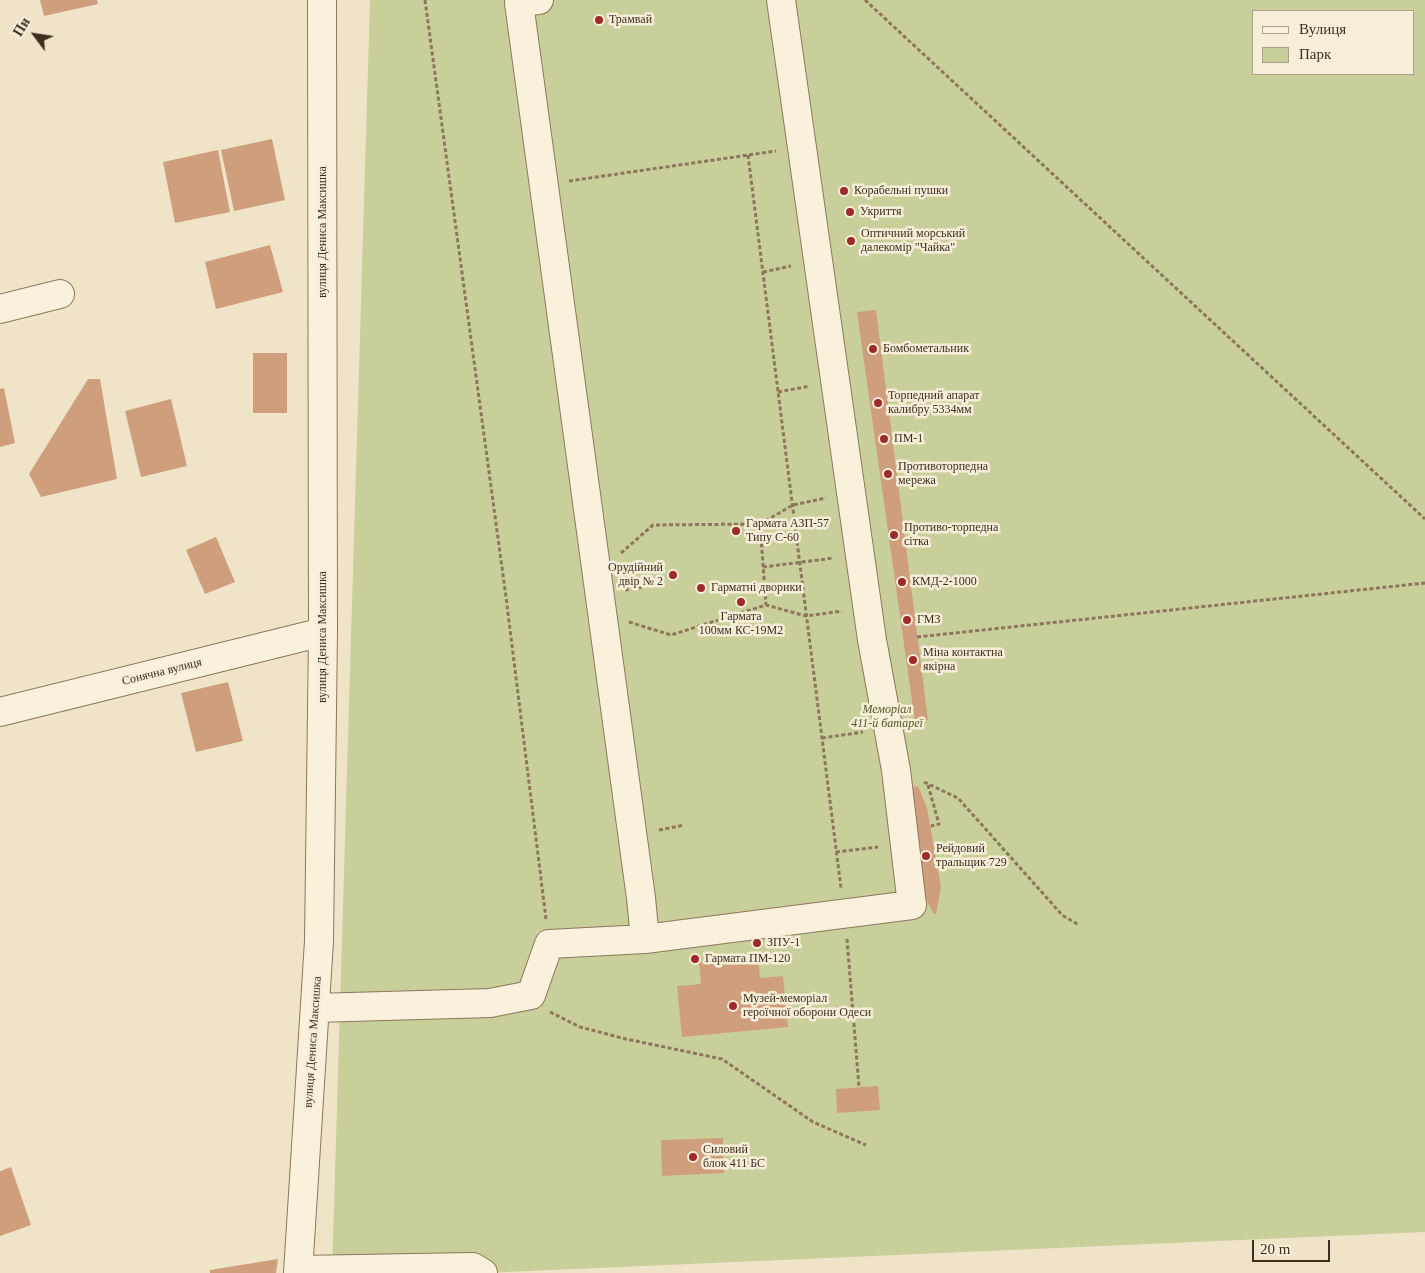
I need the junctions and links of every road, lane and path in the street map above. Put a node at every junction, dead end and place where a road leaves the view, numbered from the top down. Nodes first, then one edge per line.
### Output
1 (322, 0) edge
2 (425, 0) edge
3 (781, 0) edge
4 (864, 0) edge
5 (526, 1) edge
6 (803, 147) junction
7 (748, 155) junction
8 (544, 184) junction
9 (60, 294) dead end
10 (0, 309) edge
11 (851, 492) junction
12 (793, 505) junction
13 (1425, 519) edge
14 (760, 524) junction
15 (860, 554) junction
16 (800, 563) junction
17 (763, 567) junction
18 (597, 575) junction
19 (1425, 583) edge
20 (766, 605) junction
21 (867, 607) junction
22 (602, 613) junction
23 (806, 616) junction
24 (323, 632) junction
25 (917, 637) dead end
26 (0, 712) edge
27 (889, 728) junction
28 (822, 738) junction
29 (896, 770) junction
30 (928, 784) junction
31 (931, 826) dead end
32 (905, 844) junction
33 (836, 852) junction
34 (845, 914) junction
35 (1079, 925) dead end
36 (645, 939) junction
37 (549, 944) junction
38 (531, 995) junction
39 (315, 1008) junction
40 (859, 1087) dead end
41 (866, 1144) dead end
42 (298, 1272) edge
43 (483, 1273) edge

1 - 24 street, вулиця Дениса Максишка
2 - 37 path
3 - 6 street
4 - 13 path
5 - 8 street
6 - 7 path
6 - 11 street
7 - 8 path
7 - 12 path
8 - 18 street
9 - 10 street
11 - 12 path
11 - 15 street
12 - 14 path
12 - 16 path
14 - 17 path
14 - 18 path
15 - 16 path
15 - 21 street
16 - 17 path
16 - 23 path
17 - 20 path
18 - 22 street
19 - 25 path
20 - 22 path
20 - 23 path
21 - 23 path
21 - 27 street
22 - 36 street
23 - 28 path
24 - 26 street, Сонячна вулиця
24 - 39 street, вулиця Дениса Максишка
27 - 28 path
27 - 29 street
28 - 33 path
29 - 30 path
29 - 32 street
30 - 31 path
30 - 35 path
32 - 33 path
32 - 34 street
33 - 34 path
34 - 36 street
34 - 40 path
36 - 37 street
37 - 38 street
38 - 39 street
38 - 41 path
39 - 42 street, вулиця Дениса Максишка
42 - 43 street

